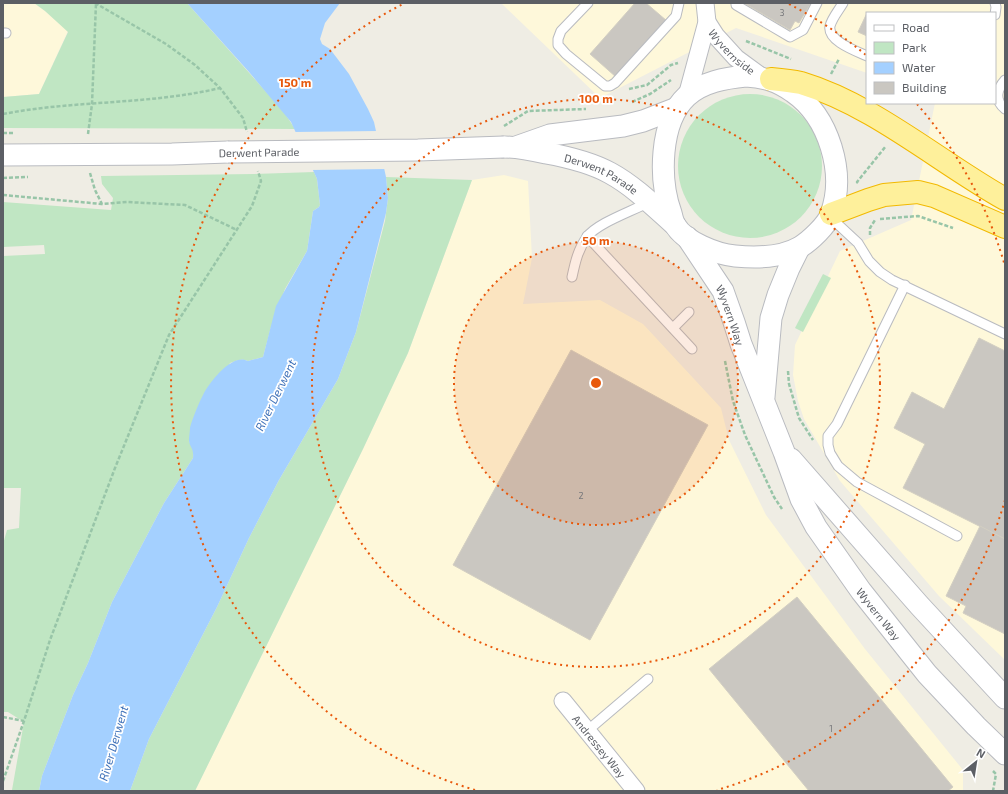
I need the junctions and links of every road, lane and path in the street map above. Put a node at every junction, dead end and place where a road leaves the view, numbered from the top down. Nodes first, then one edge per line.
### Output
1 (96, 3) edge
2 (588, 3) edge
3 (679, 3) edge
4 (705, 3) edge
5 (736, 3) edge
6 (817, 3) edge
7 (843, 3) edge
8 (707, 22) junction
9 (866, 56) edge
10 (683, 62) dead end
11 (674, 77) dead end
12 (766, 78) junction
13 (1005, 80) edge
14 (610, 86) junction
15 (220, 88) junction
16 (632, 102) dead end
17 (682, 102) junction
18 (92, 104) junction
19 (589, 109) dead end
20 (1005, 109) edge
21 (3, 114) edge
22 (243, 118) dead end
23 (897, 130) junction
24 (88, 134) dead end
25 (507, 140) junction
26 (3, 155) edge
27 (90, 173) dead end
28 (261, 181) dead end
29 (3, 196) edge
30 (1005, 199) edge
31 (868, 200) junction
32 (649, 202) junction
33 (102, 204) junction
34 (830, 215) junction
35 (1005, 228) edge
36 (237, 230) junction
37 (957, 230) dead end
38 (681, 231) junction
39 (587, 236) junction
40 (870, 236) dead end
41 (799, 248) junction
42 (572, 277) dead end
43 (905, 285) junction
44 (689, 312) dead end
45 (673, 328) junction
46 (1005, 334) edge
47 (692, 349) dead end
48 (787, 364) dead end
49 (764, 399) junction
50 (814, 442) dead end
51 (784, 452) junction
52 (957, 536) dead end
53 (648, 679) dead end
54 (1005, 698) edge
55 (563, 701) dead end
56 (3, 717) edge
57 (24, 721) junction
58 (587, 731) junction
59 (1005, 754) edge
60 (3, 780) edge
61 (630, 789) edge

1 - 15 path
1 - 18 path
2 - 14 lane
3 - 14 lane
4 - 8 street, Wyvernside
5 - 6 lane
7 - 9 lane
8 - 12 street, Wyvernside
8 - 17 street, Wyvernside
10 - 14 path
11 - 16 path
12 - 17 street, Derwent Parade
12 - 23 highway
12 - 34 street
13 - 20 lane
15 - 18 path
15 - 22 path
17 - 25 street, Derwent Parade
17 - 38 street
18 - 21 path
18 - 24 path
19 - 25 path
23 - 30 highway
23 - 31 path
25 - 26 street, Derwent Parade, bridge
25 - 32 street, Derwent Parade
27 - 33 path
28 - 36 path
29 - 33 path
31 - 34 highway
31 - 35 highway
32 - 38 street, Derwent Parade
32 - 39 lane
33 - 36 path
34 - 41 street
34 - 43 lane
36 - 57 path
37 - 40 path
38 - 41 street
38 - 49 street, Wyvern Way
39 - 42 lane
39 - 45 lane
41 - 49 street, Wyvern Way
43 - 46 lane
43 - 52 lane
44 - 45 lane
45 - 47 lane
48 - 50 path
49 - 51 street, Wyvern Way
51 - 54 street, Wyvern Way
51 - 59 street, Wyvern Way
53 - 58 lane
55 - 58 street, Andressey Way
56 - 57 path
57 - 60 path
58 - 61 street, Andressey Way

